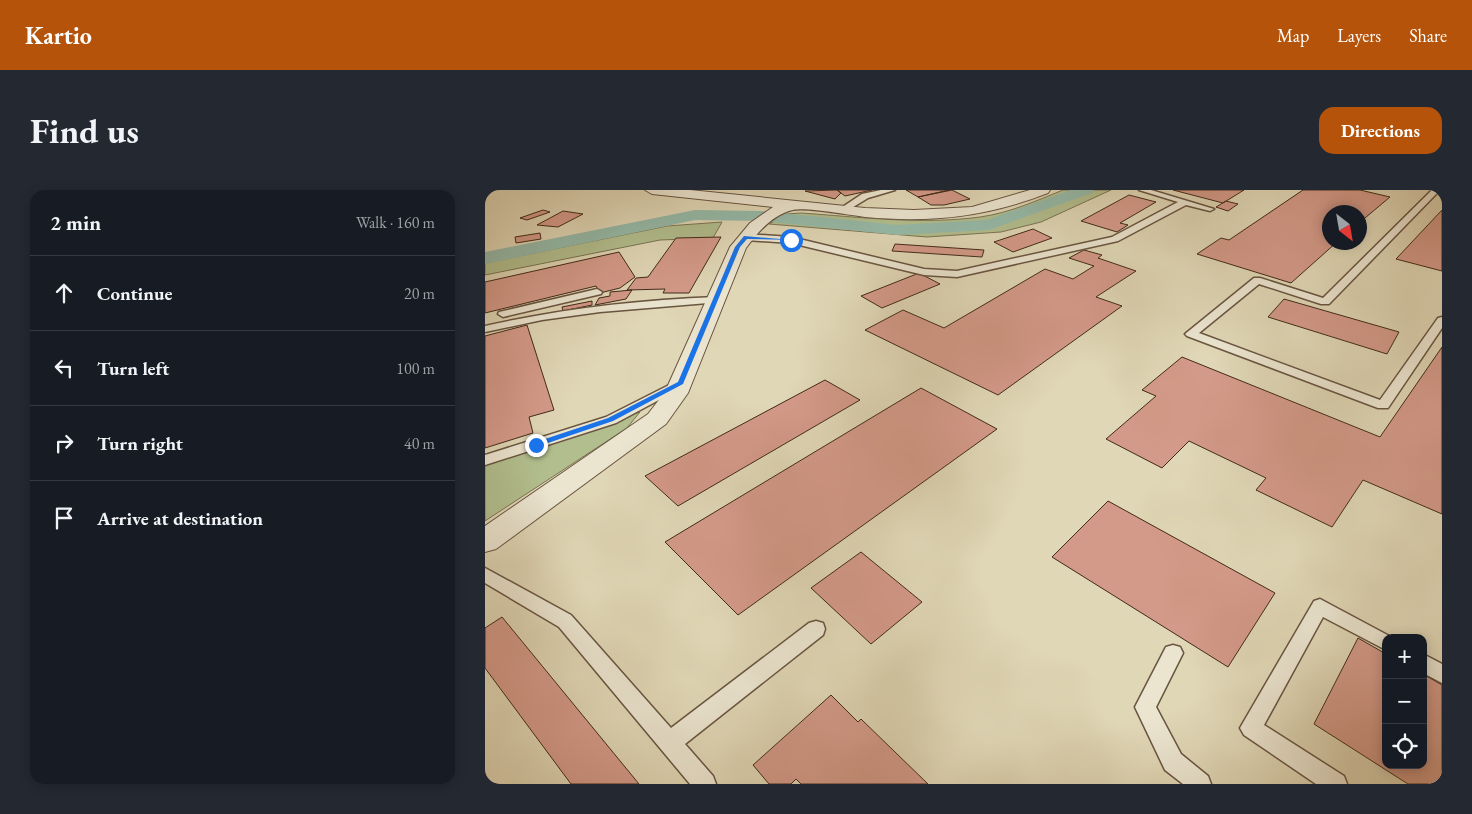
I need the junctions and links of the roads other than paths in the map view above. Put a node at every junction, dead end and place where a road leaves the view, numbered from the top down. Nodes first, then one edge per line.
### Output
1 (652, 190) edge
2 (891, 190) edge
3 (1043, 190) edge
4 (1143, 190) edge
5 (1436, 190) edge
6 (793, 198) edge
7 (1185, 202) junction
8 (1210, 209) dead end
9 (842, 210) junction
10 (759, 224) junction
11 (597, 292) dead end
12 (716, 300) junction
13 (485, 319) edge
14 (1442, 320) edge
15 (485, 329) edge
16 (681, 383) junction
17 (485, 460) edge
18 (485, 540) edge
19 (485, 576) edge
20 (816, 629) dead end
21 (1382, 640) edge
22 (1173, 653) dead end
23 (1427, 666) edge
24 (1442, 674) edge
25 (670, 742) junction
26 (705, 784) edge
27 (1200, 784) edge
28 (1336, 784) edge

1 - 6 street
2 - 9 lane
3 - 9 street
4 - 7 lane
5 - 14 lane
6 - 9 street
6 - 10 street
7 - 8 lane
7 - 10 lane
10 - 12 street
11 - 13 lane
12 - 15 lane
12 - 16 street
16 - 17 lane
16 - 18 street
19 - 25 lane
20 - 25 lane
21 - 28 lane
22 - 27 lane
23 - 24 lane
25 - 26 lane

